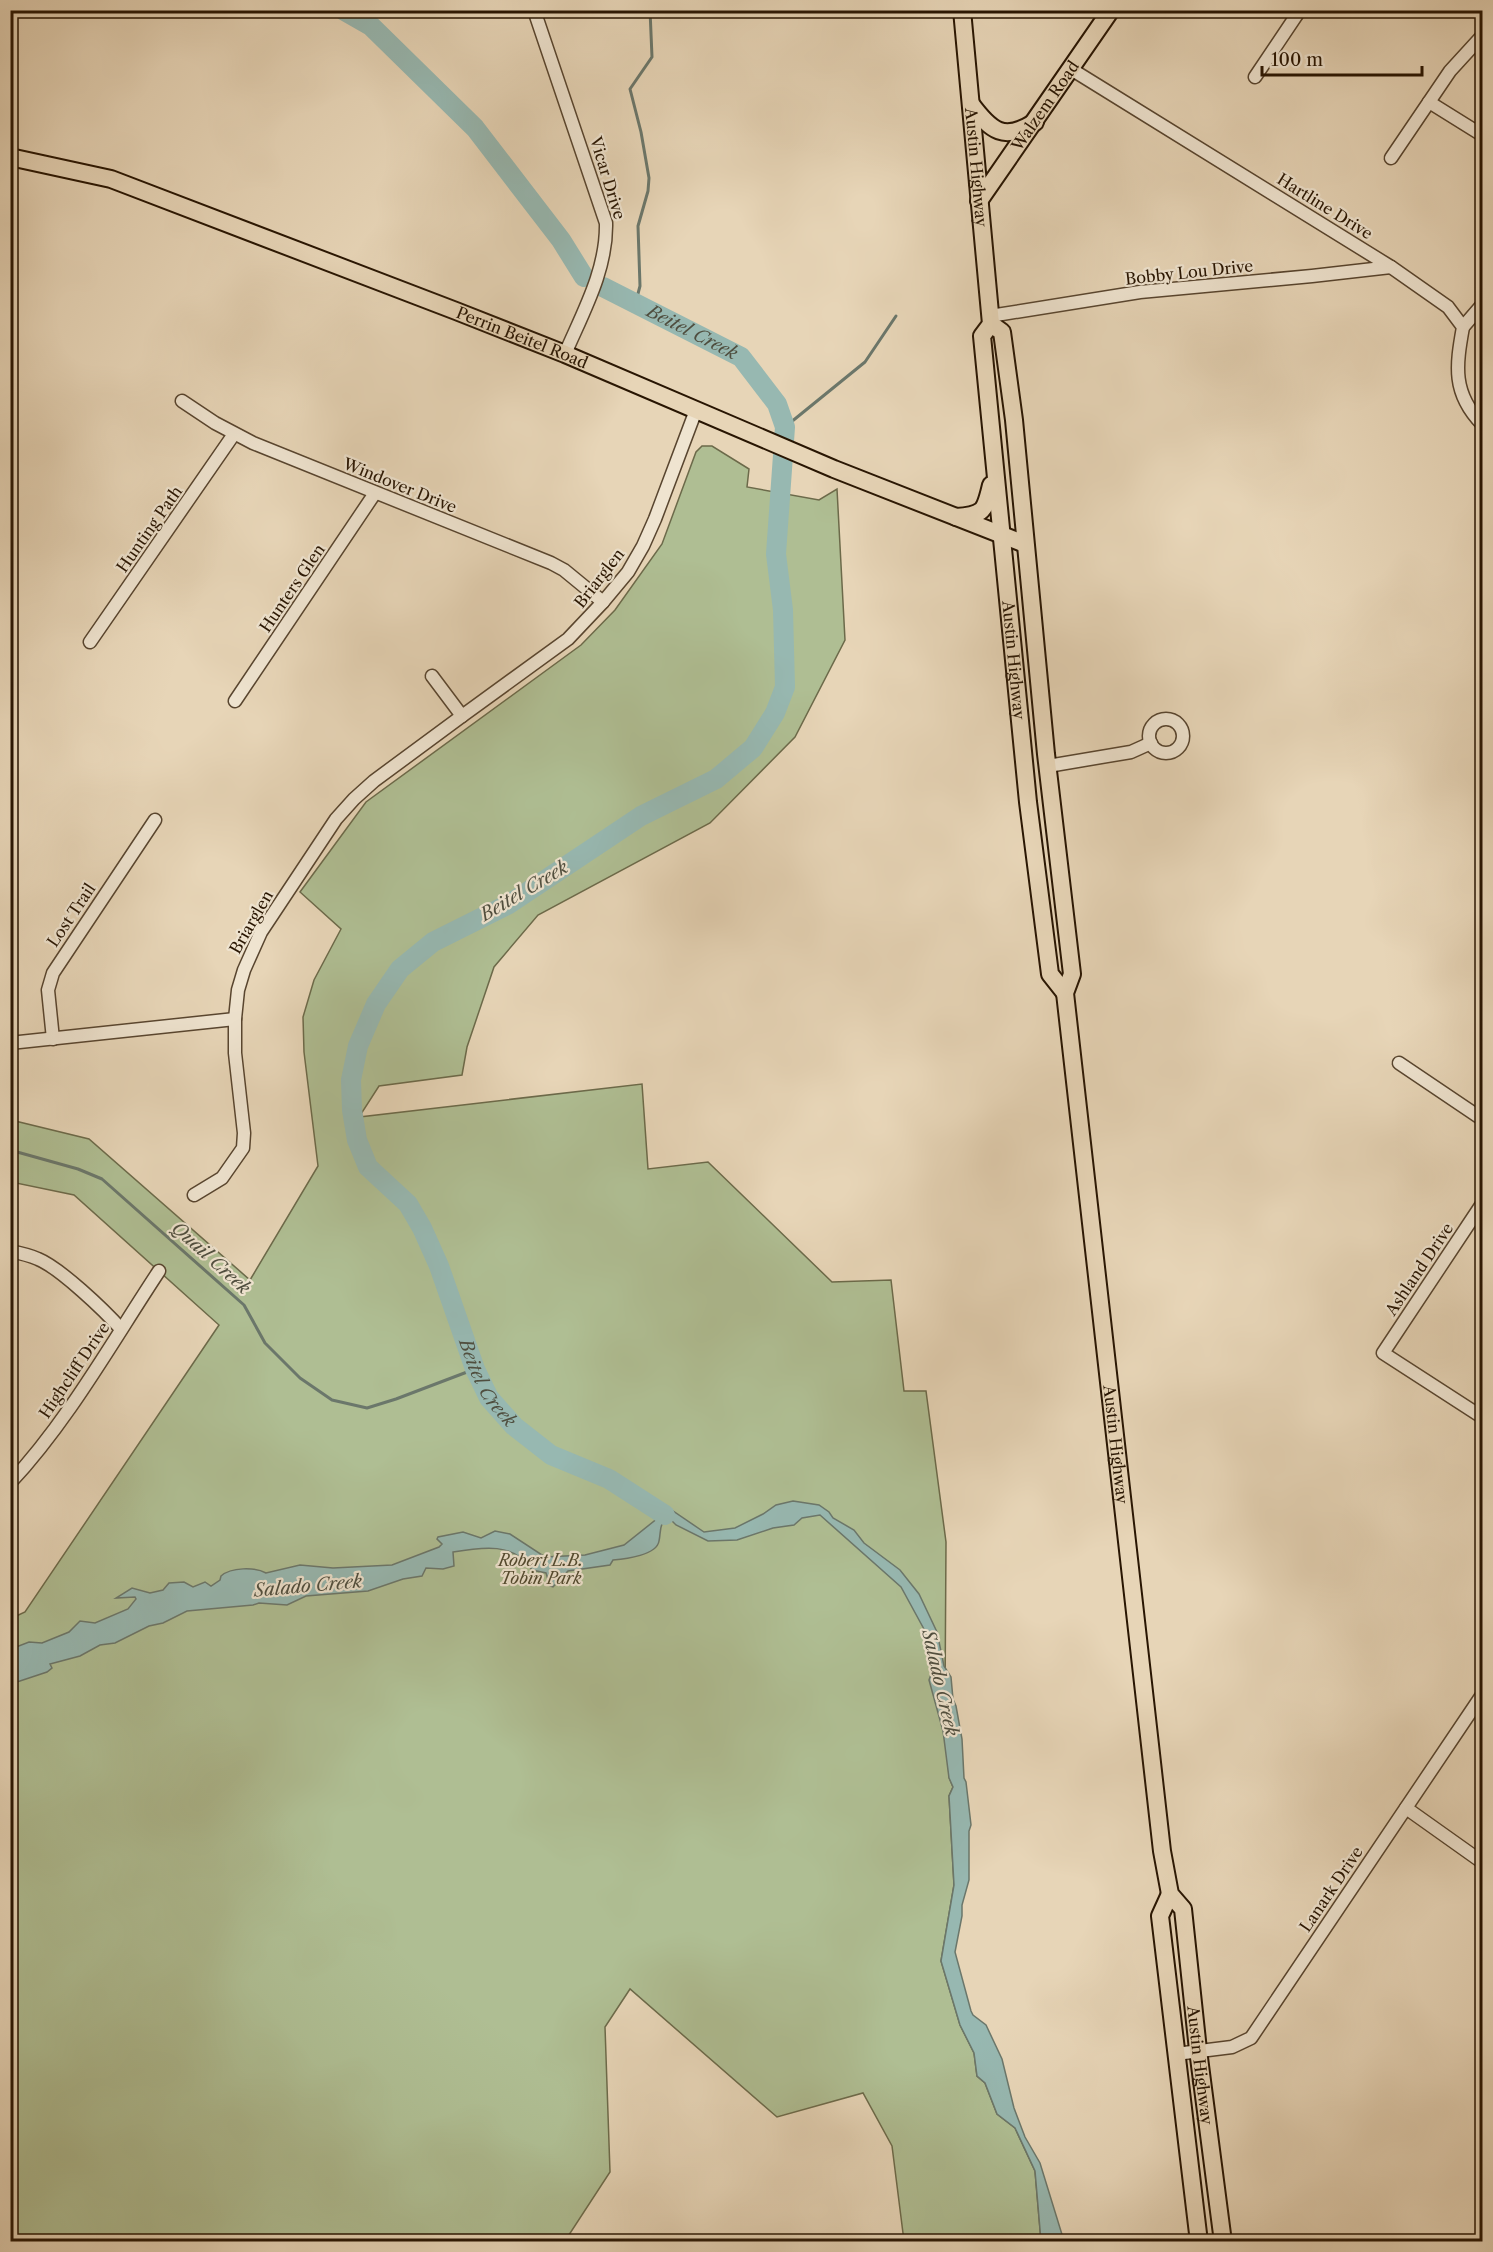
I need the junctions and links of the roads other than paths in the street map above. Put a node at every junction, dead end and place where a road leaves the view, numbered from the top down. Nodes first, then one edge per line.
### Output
1 (534, 10) edge
2 (962, 10) edge
3 (1111, 10) edge
4 (1300, 10) edge
5 (1482, 36) edge
6 (1071, 69) junction
7 (1255, 77) dead end
8 (1429, 102) junction
9 (971, 104) junction
10 (1035, 121) junction
11 (1482, 135) edge
12 (10, 157) edge
13 (1391, 158) dead end
14 (979, 201) junction
15 (1391, 267) junction
16 (1482, 305) edge
17 (991, 320) junction
18 (1463, 327) junction
19 (565, 354) junction
20 (182, 401) dead end
21 (696, 410) junction
22 (1482, 424) edge
23 (234, 434) junction
24 (994, 467) junction
25 (375, 493) junction
26 (956, 517) junction
27 (1000, 534) junction
28 (1025, 543) junction
29 (603, 602) junction
30 (90, 642) dead end
31 (432, 676) dead end
32 (235, 701) dead end
33 (462, 716) junction
34 (1151, 743) dead end
35 (1048, 766) junction
36 (156, 820) dead end
37 (1065, 993) junction
38 (235, 1019) junction
39 (53, 1039) junction
40 (10, 1043) edge
41 (1399, 1063) dead end
42 (1482, 1119) edge
43 (194, 1195) dead end
44 (1482, 1204) edge
45 (10, 1251) edge
46 (159, 1272) dead end
47 (121, 1329) junction
48 (1482, 1417) edge
49 (10, 1483) edge
50 (1482, 1695) edge
51 (1406, 1808) junction
52 (1482, 1862) edge
53 (1170, 1894) junction
54 (1198, 2050) junction
55 (1176, 2054) junction
56 (1199, 2241) edge
57 (1223, 2241) edge

1 - 19 street, Vicar Drive
2 - 9 main road, Austin Highway
3 - 6 main road, Walzem Road
4 - 7 street
5 - 8 street
6 - 10 main road, Walzem Road
6 - 15 street, Hartline Drive
8 - 11 street
8 - 13 street
9 - 10 main road
9 - 14 main road, Austin Highway
10 - 14 main road, Walzem Road
12 - 19 main road, Perrin Beitel Road
14 - 17 main road, Austin Highway
15 - 17 street, Bobby Lou Drive
15 - 18 street, Hartline Drive
16 - 18 street
17 - 24 main road, Austin Highway
17 - 28 main road, Austin Highway
18 - 22 street
19 - 21 main road, Perrin Beitel Road
20 - 23 street, Windover Drive
21 - 26 main road, Perrin Beitel Road
21 - 29 street, Briarglen
23 - 25 street, Windover Drive
23 - 30 street, Hunting Path
24 - 26 main road
24 - 27 main road, Austin Highway
25 - 29 street, Windover Drive
25 - 32 street, Hunters Glen
26 - 27 main road, Perrin Beitel Road
27 - 28 main road, Perrin Beitel Road
27 - 37 main road, Austin Highway
28 - 35 main road, Austin Highway
29 - 33 street, Briarglen
31 - 33 street
33 - 38 street, Briarglen
34 - 35 street
35 - 37 main road, Austin Highway
36 - 39 street, Lost Trail
37 - 53 main road, Austin Highway
38 - 39 street
38 - 43 street, Briarglen
39 - 40 street
41 - 42 street
44 - 48 street, Ashland Drive
45 - 47 street
46 - 47 street, Highcliff Drive
47 - 49 street, Highcliff Drive
50 - 51 street, Lanark Drive
51 - 52 street
51 - 54 street, Lanark Drive
53 - 54 main road, Austin Highway
53 - 55 main road, Austin Highway
54 - 55 street, Lanark Drive
54 - 57 main road, Austin Highway
55 - 56 main road, Austin Highway

